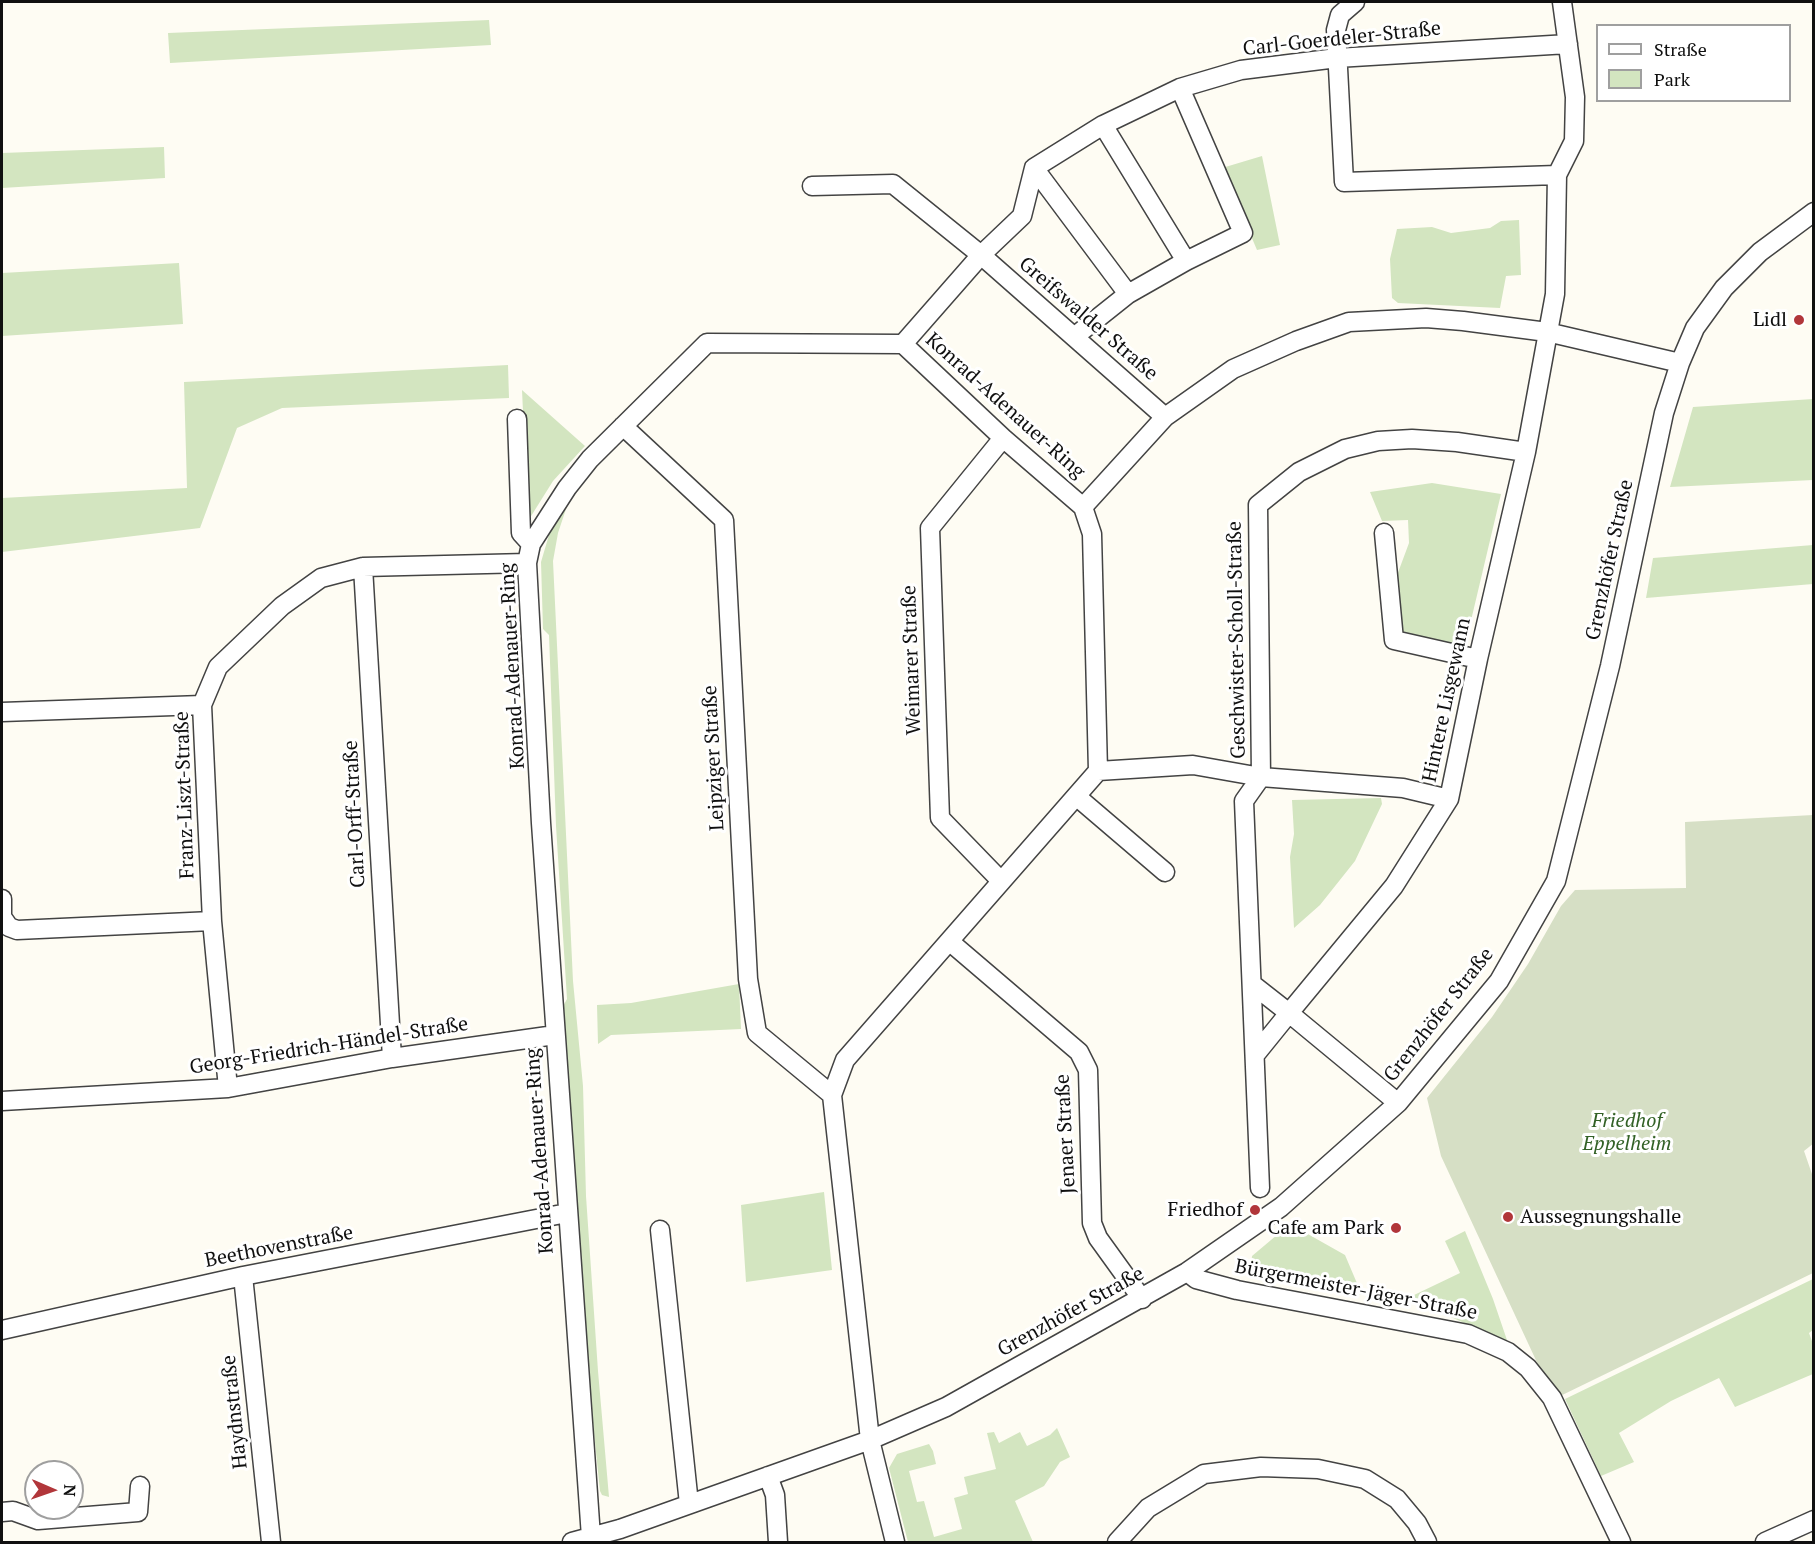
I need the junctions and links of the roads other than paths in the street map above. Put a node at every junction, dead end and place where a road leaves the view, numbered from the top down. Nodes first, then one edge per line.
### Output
1 (1355, 2) edge
2 (1562, 2) edge
3 (1568, 44) junction
4 (1337, 58) junction
5 (1180, 88) junction
6 (1103, 125) junction
7 (1034, 168) junction
8 (1557, 175) junction
9 (812, 186) dead end
10 (1814, 212) edge
11 (981, 255) junction
12 (1186, 261) junction
13 (1128, 294) junction
14 (1547, 332) junction
15 (1074, 337) junction
16 (903, 344) junction
17 (1680, 363) junction
18 (1165, 417) junction
19 (517, 419) dead end
20 (623, 426) junction
21 (1003, 438) junction
22 (1526, 452) junction
23 (1083, 507) junction
24 (1384, 533) dead end
25 (531, 544) junction
26 (527, 563) junction
27 (363, 567) junction
28 (1478, 659) junction
29 (202, 705) junction
30 (2, 712) edge
31 (1098, 771) junction
32 (1261, 777) junction
33 (1076, 796) junction
34 (1449, 800) junction
35 (1165, 872) dead end
36 (1001, 881) junction
37 (2, 899) edge
38 (212, 921) junction
39 (949, 941) junction
40 (1252, 984) junction
41 (1288, 1013) junction
42 (555, 1035) junction
43 (1255, 1055) junction
44 (392, 1058) junction
45 (228, 1088) junction
46 (832, 1095) junction
47 (2, 1101) edge
48 (1398, 1103) junction
49 (1260, 1188) dead end
50 (567, 1213) junction
51 (660, 1230) dead end
52 (1187, 1272) junction
53 (243, 1276) junction
54 (1142, 1299) junction
55 (2, 1330) edge
56 (870, 1440) junction
57 (768, 1476) junction
58 (140, 1486) dead end
59 (689, 1504) junction
60 (2, 1512) edge
61 (1814, 1520) edge
62 (594, 1540) edge
63 (271, 1542) edge
64 (572, 1542) edge
65 (778, 1542) edge
66 (895, 1542) edge
67 (1117, 1542) edge
68 (1426, 1542) edge
69 (1621, 1542) edge
70 (1765, 1542) edge

1 - 4 street
2 - 3 street
3 - 4 street, Carl-Goerdeler-Straße
3 - 8 street
4 - 5 street, Carl-Goerdeler-Straße
4 - 8 street
5 - 6 street, Carl-Goerdeler-Straße
5 - 12 street
6 - 7 street, Carl-Goerdeler-Straße
6 - 12 street
7 - 11 street
7 - 13 street
8 - 14 street, Hintere Lisgewann
9 - 11 street, Greifswalder Straße
10 - 17 street, Grenzhöfer Straße
11 - 15 street, Greifswalder Straße
11 - 16 street
12 - 13 street
13 - 15 street
14 - 17 street
14 - 18 street
14 - 22 street, Hintere Lisgewann
15 - 18 street, Greifswalder Straße
16 - 20 street, Konrad-Adenauer-Ring
16 - 21 street, Konrad-Adenauer-Ring
17 - 48 street, Grenzhöfer Straße
18 - 23 street
19 - 25 street
20 - 25 street, Konrad-Adenauer-Ring
20 - 46 street, Leipziger Straße
21 - 23 street, Konrad-Adenauer-Ring
21 - 36 street, Weimarer Straße
22 - 28 street, Hintere Lisgewann
22 - 32 street, Geschwister-Scholl-Straße
23 - 31 street, Konrad-Adenauer-Ring
24 - 28 street
25 - 26 street, Konrad-Adenauer-Ring
26 - 27 street, Franz-Liszt-Straße
26 - 42 street, Konrad-Adenauer-Ring
27 - 29 street, Franz-Liszt-Straße
27 - 44 street, Carl-Orff-Straße
28 - 34 street, Hintere Lisgewann
29 - 30 street
29 - 38 street, Franz-Liszt-Straße
31 - 32 street
31 - 33 street
32 - 34 street
32 - 40 street, Geschwister-Scholl-Straße
33 - 35 street
33 - 36 street
34 - 41 street, Hintere Lisgewann
36 - 39 street
37 - 38 street
38 - 45 street, Franz-Liszt-Straße
39 - 46 street
39 - 54 street, Jenaer Straße
40 - 41 street
40 - 43 street, Geschwister-Scholl-Straße
41 - 43 street
41 - 48 street
42 - 44 street, Georg-Friedrich-Händel-Straße
42 - 50 street, Konrad-Adenauer-Ring
43 - 49 street, Geschwister-Scholl-Straße
44 - 45 street, Georg-Friedrich-Händel-Straße
45 - 47 street, Georg-Friedrich-Händel-Straße
46 - 56 street
48 - 52 street, Grenzhöfer Straße
50 - 53 street, Beethovenstraße
50 - 62 street, Konrad-Adenauer-Ring
51 - 59 street
52 - 54 street, Grenzhöfer Straße
52 - 69 street, Bürgermeister-Jäger-Straße
53 - 55 street, Beethovenstraße
53 - 63 street, Haydnstraße
54 - 56 street, Grenzhöfer Straße
56 - 57 street, Grenzhöfer Straße
56 - 66 street
57 - 59 street, Grenzhöfer Straße
57 - 65 street
58 - 60 street
59 - 62 street, Grenzhöfer Straße
61 - 70 street
62 - 64 street, Grenzhöfer Straße
67 - 68 street

